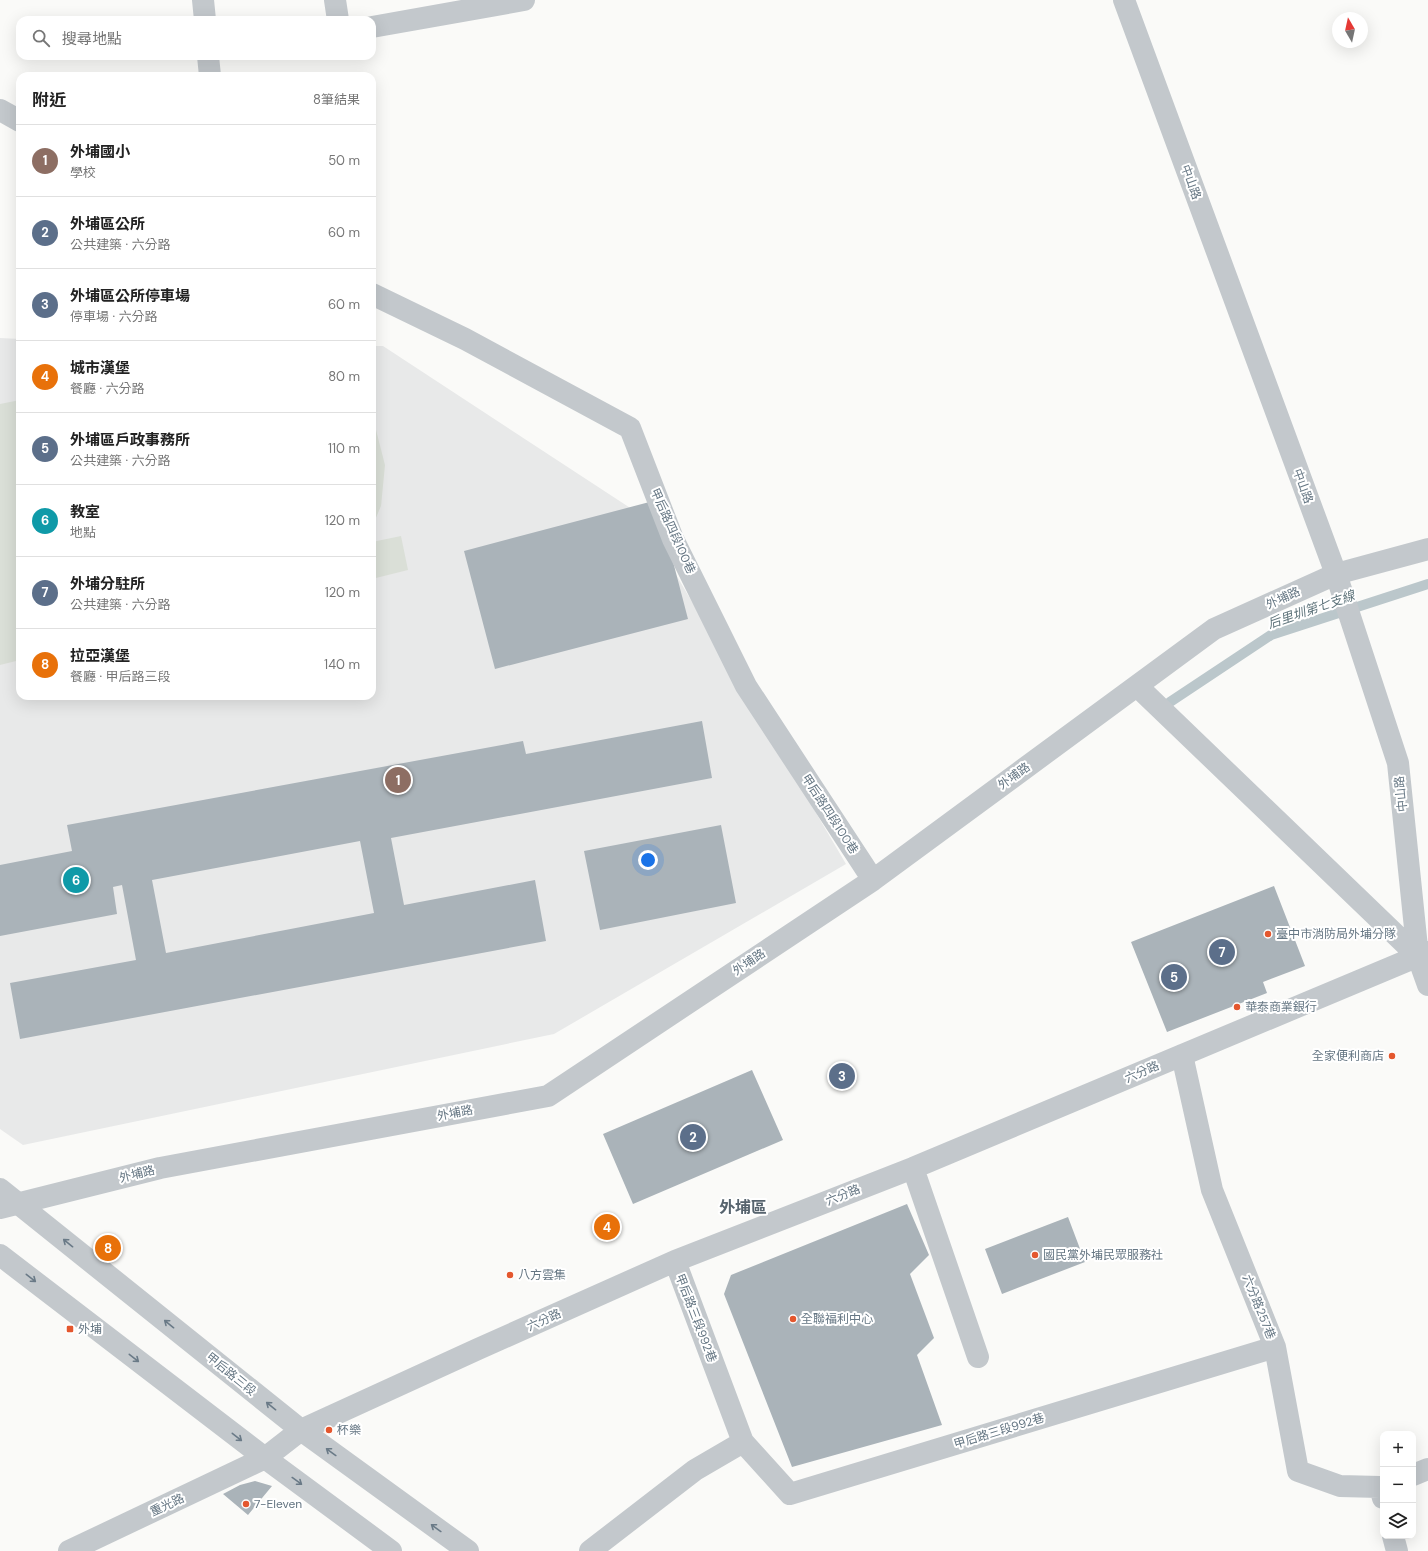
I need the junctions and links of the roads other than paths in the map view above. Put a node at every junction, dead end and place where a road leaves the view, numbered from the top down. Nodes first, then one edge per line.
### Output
1 (203, 0) edge
2 (335, 0) edge
3 (1124, 0) edge
4 (515, 1) edge
5 (205, 16) edge
6 (337, 16) edge
7 (376, 26) edge
8 (208, 60) edge
9 (210, 72) edge
10 (0, 110) edge
11 (16, 119) edge
12 (376, 296) edge
13 (1428, 549) edge
14 (1336, 574) junction
15 (1137, 686) junction
16 (873, 880) junction
17 (1425, 958) edge
18 (1428, 985) edge
19 (1182, 1055) junction
20 (912, 1168) junction
21 (0, 1189) edge
22 (10, 1206) edge
23 (0, 1255) edge
24 (675, 1261) junction
25 (1275, 1347) junction
26 (978, 1357) dead end
27 (301, 1430) junction
28 (743, 1442) junction
29 (265, 1458) junction
30 (1428, 1469) edge
31 (1416, 1473) edge
32 (1380, 1491) edge
33 (1394, 1539) edge
34 (68, 1551) edge
35 (391, 1551) edge
36 (468, 1551) edge
37 (590, 1551) edge
38 (1397, 1551) edge

1 - 5 street
2 - 6 street
3 - 14 street, 中山路
4 - 7 street
8 - 9 street
10 - 11 street
12 - 16 street, 甲后路四段100巷
13 - 14 street, 外埔路
14 - 15 street, 外埔路
14 - 17 street, 中山路
15 - 16 street, 外埔路
15 - 17 street
16 - 22 street, 外埔路
17 - 18 street, 中山路
17 - 19 street, 六分路
19 - 20 street, 六分路
19 - 25 street, 六分路257巷
20 - 24 street, 六分路
20 - 26 street
21 - 22 street, 甲后路三段
27 -> 22 street, 甲后路三段
23 -> 29 street
24 - 27 street, 六分路
24 - 28 street, 甲后路三段992巷
25 - 28 street, 甲后路三段992巷
25 - 32 street, 六分路257巷
27 - 29 street, 六分路
36 -> 27 street, 甲后路三段
28 - 37 street
29 - 34 street, 重光路
29 -> 35 street
30 - 31 street
33 - 38 street

